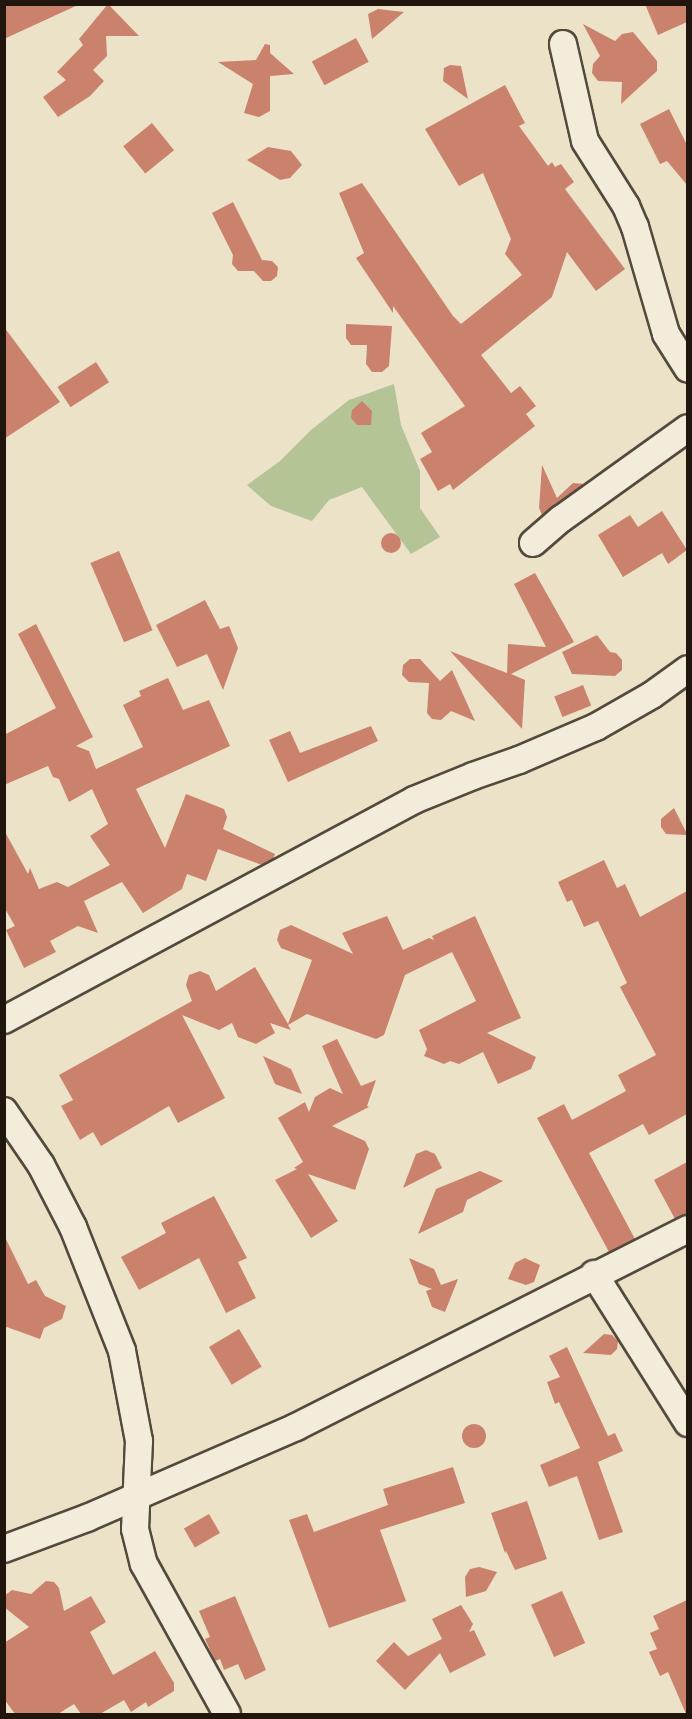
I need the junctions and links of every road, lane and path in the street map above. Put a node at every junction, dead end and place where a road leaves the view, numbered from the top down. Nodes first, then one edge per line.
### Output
1 (563, 44) dead end
2 (687, 369) edge
3 (687, 428) edge
4 (533, 543) dead end
5 (687, 669) edge
6 (4, 1020) edge
7 (4, 1111) edge
8 (687, 1229) edge
9 (594, 1274) junction
10 (687, 1423) edge
11 (135, 1496) junction
12 (4, 1549) edge
13 (227, 1714) edge

1 - 2 street
3 - 4 street
5 - 6 street
7 - 11 street
8 - 9 street
9 - 10 street
9 - 11 street
11 - 12 street
11 - 13 street

